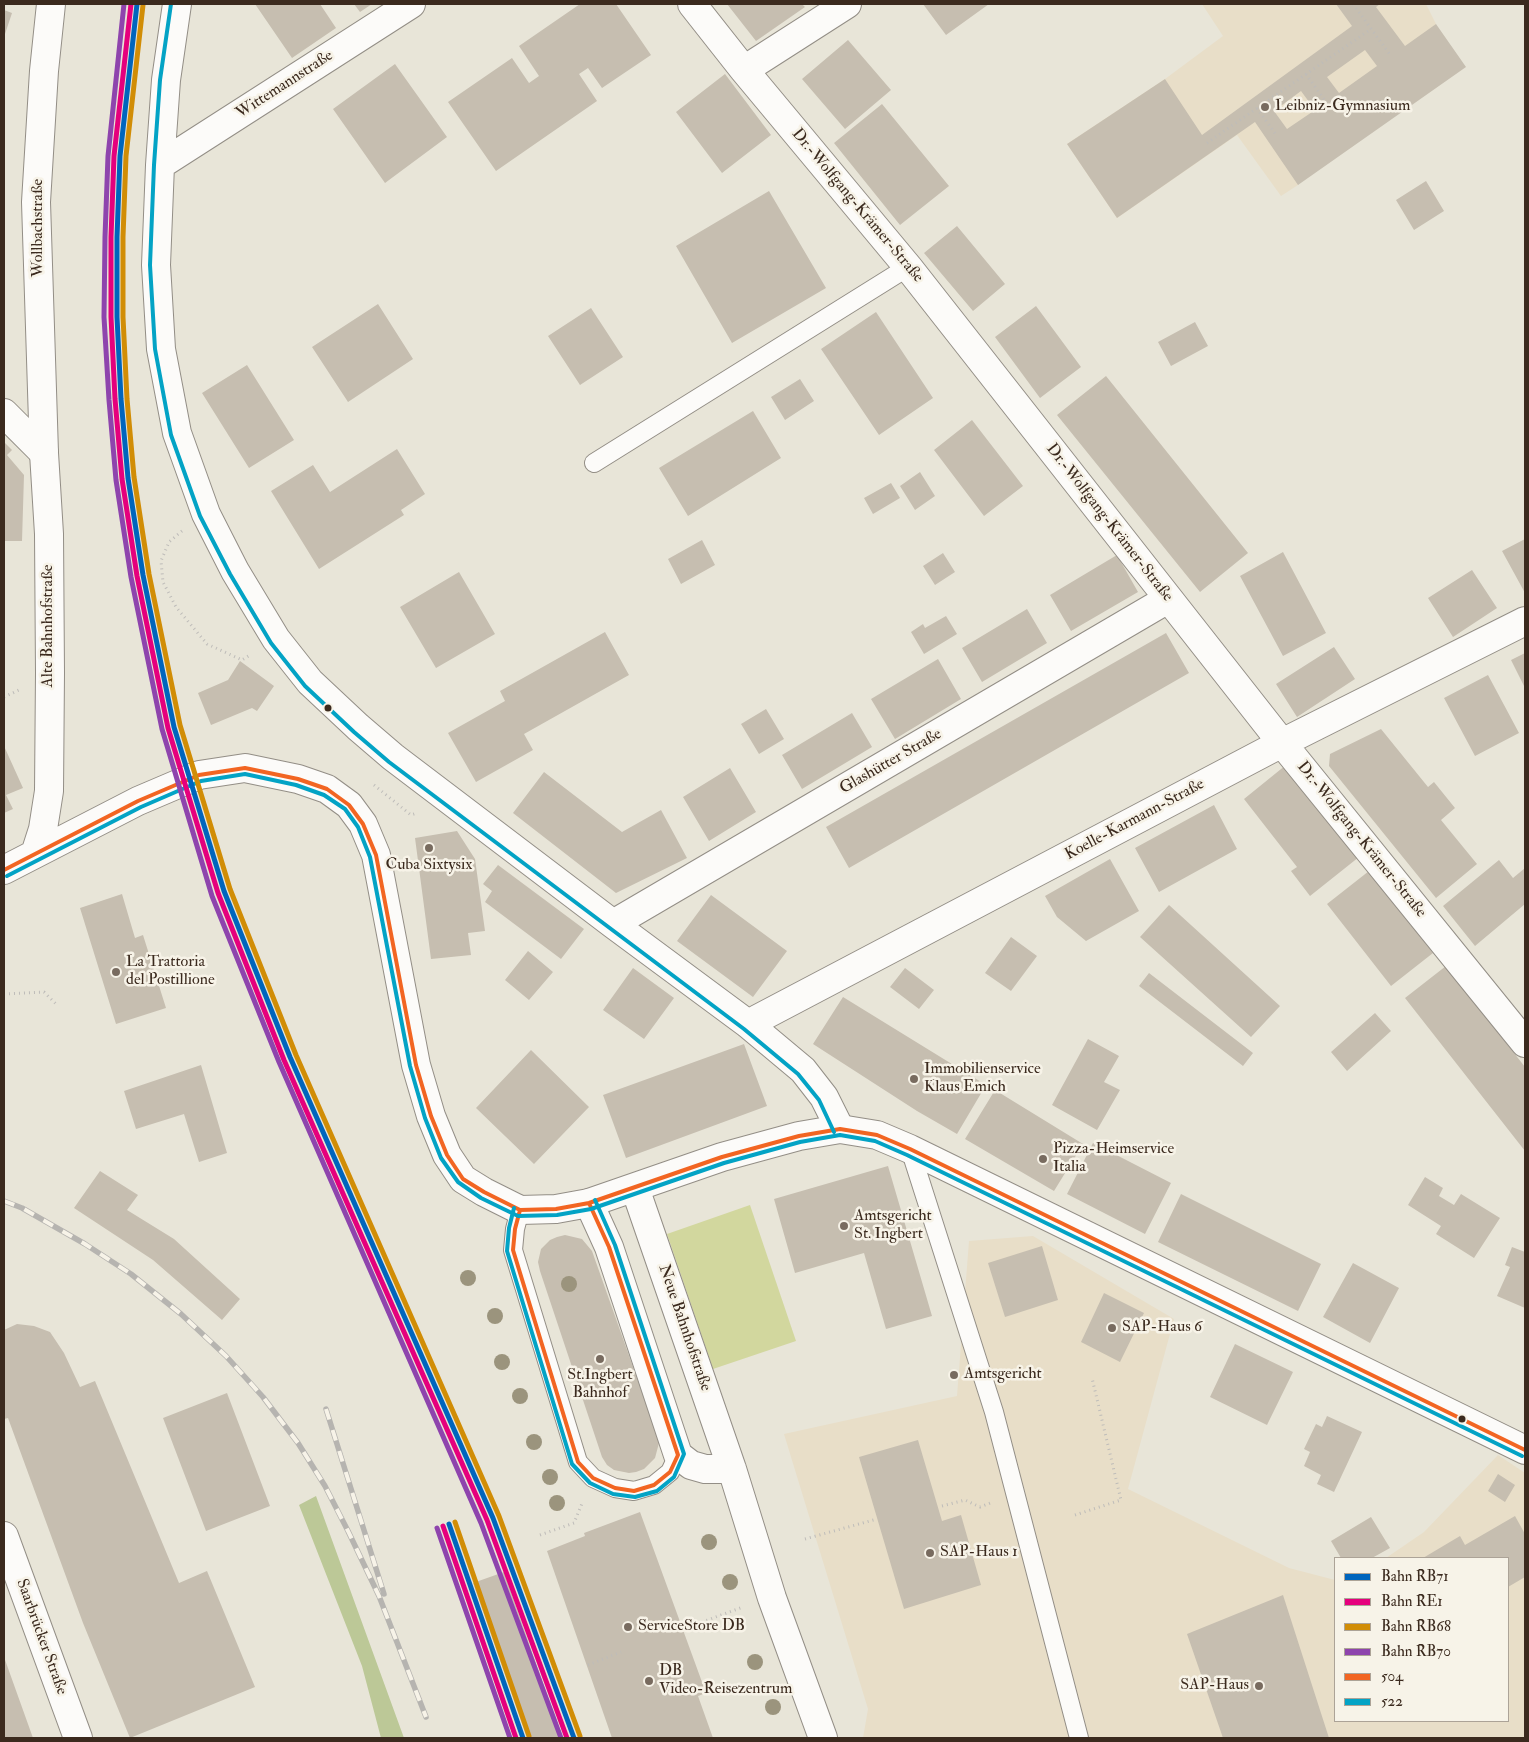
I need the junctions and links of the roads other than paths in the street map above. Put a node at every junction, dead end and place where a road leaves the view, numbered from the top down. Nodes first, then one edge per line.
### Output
1 (51, 4) edge
2 (177, 4) edge
3 (411, 4) edge
4 (692, 4) edge
5 (848, 4) edge
6 (744, 70) junction
7 (160, 165) junction
8 (908, 267) junction
9 (4, 413) edge
10 (44, 453) junction
11 (594, 463) dead end
12 (1168, 599) junction
13 (1525, 621) edge
14 (1282, 742) junction
15 (35, 854) junction
16 (4, 870) edge
17 (613, 924) junction
18 (748, 1024) junction
19 (1525, 1043) edge
20 (840, 1129) junction
21 (910, 1149) junction
22 (635, 1188) junction
23 (589, 1203) junction
24 (520, 1210) junction
25 (1525, 1450) edge
26 (678, 1455) junction
27 (732, 1469) junction
28 (4, 1540) edge
29 (78, 1738) edge
30 (823, 1738) edge
31 (1079, 1738) edge

1 - 10 street, Wollbachstraße
2 - 7 street
3 - 7 street, Wittemannstraße
4 - 6 street, Dr.-Wolfgang-Krämer-Straße
5 - 6 street
6 - 8 street, Dr.-Wolfgang-Krämer-Straße
7 - 17 street
8 - 11 lane
8 - 12 street, Dr.-Wolfgang-Krämer-Straße
9 - 10 street
10 - 15 street, Alte Bahnhofstraße
12 - 14 street, Dr.-Wolfgang-Krämer-Straße
12 - 17 street, Glashütter Straße
13 - 14 street, Koelle-Karmann-Straße
14 - 18 street, Koelle-Karmann-Straße
14 - 19 street, Dr.-Wolfgang-Krämer-Straße
15 - 16 street
15 - 24 street
17 - 18 street
18 - 20 street
20 - 21 street
20 - 22 street
21 - 25 street
21 - 31 lane
22 - 23 street
22 - 27 street, Neue Bahnhofstraße
23 - 24 street
23 - 26 street
24 - 26 lane
26 - 27 street
27 - 30 street, Neue Bahnhofstraße
28 - 29 street, Saarbrücker Straße

